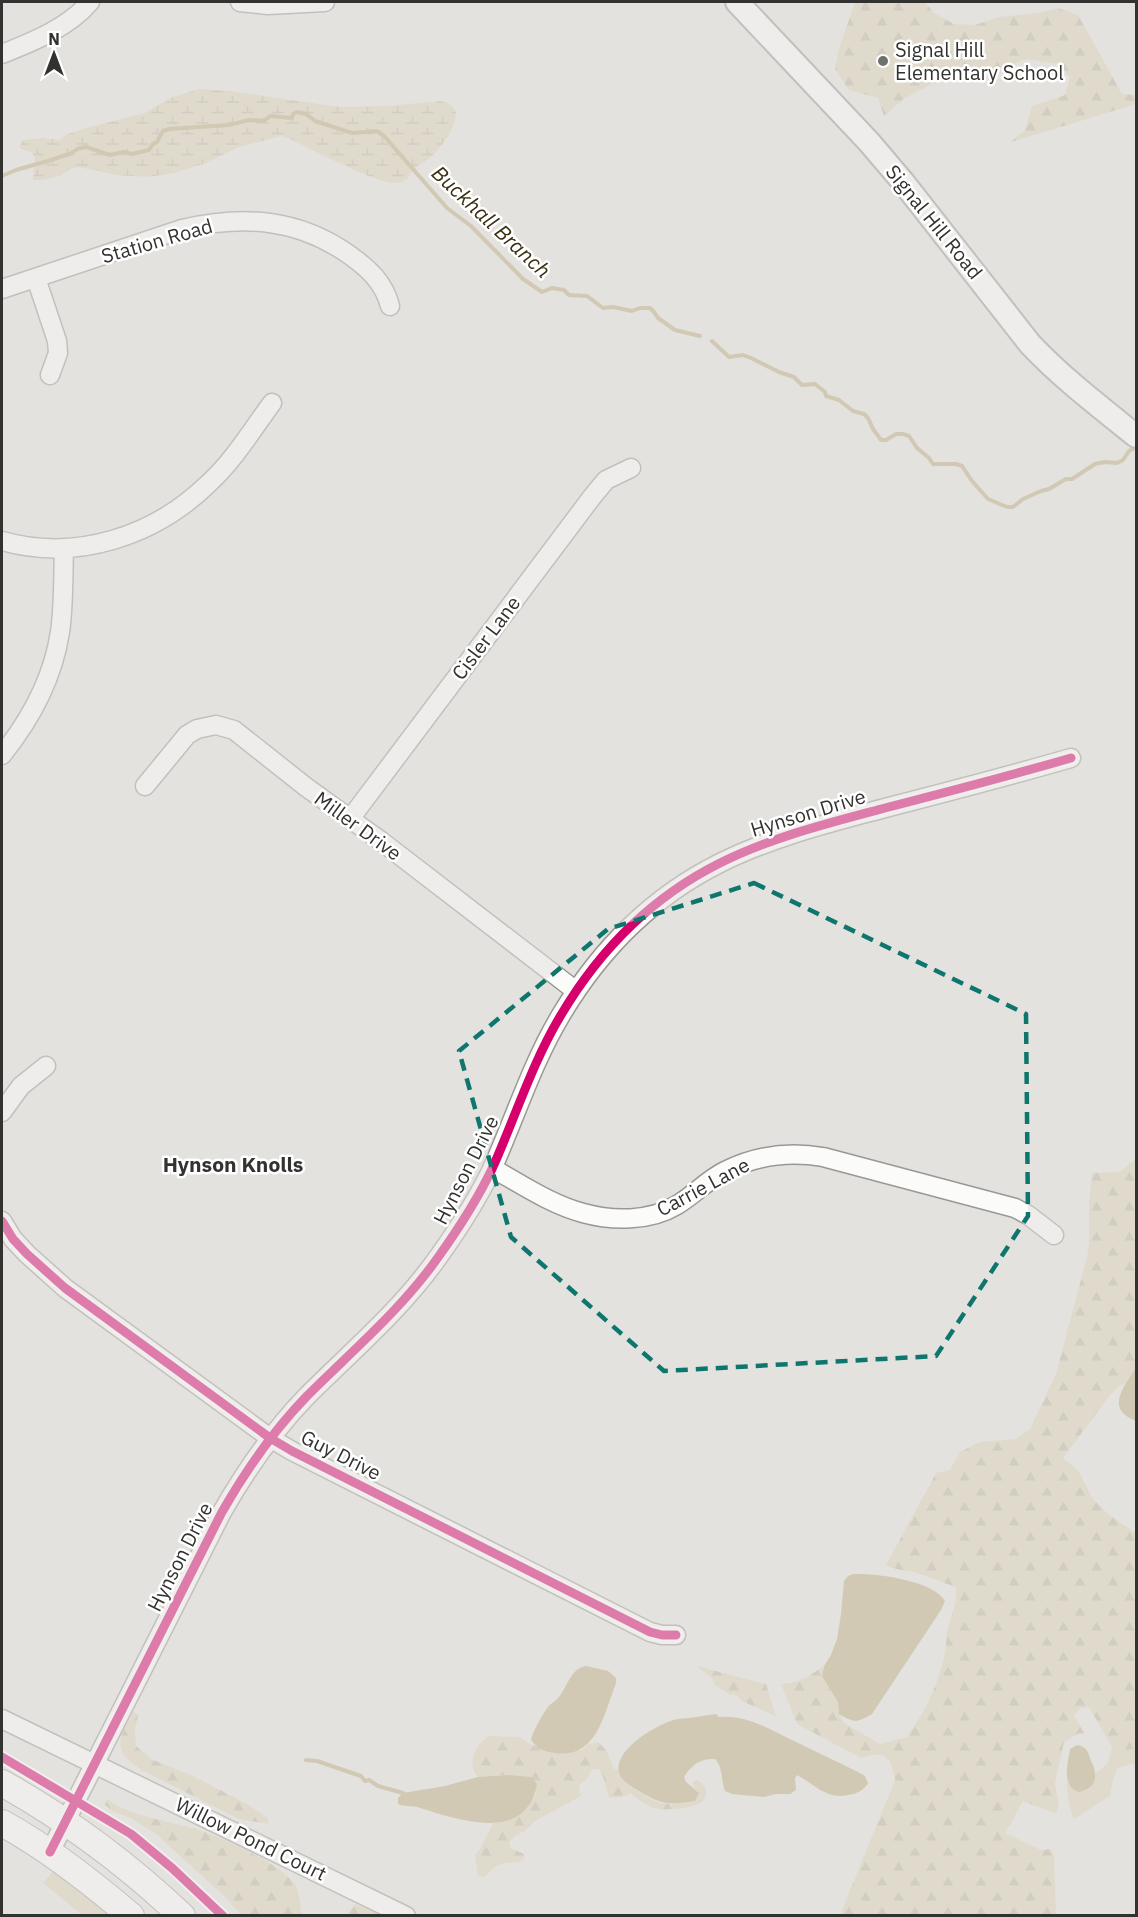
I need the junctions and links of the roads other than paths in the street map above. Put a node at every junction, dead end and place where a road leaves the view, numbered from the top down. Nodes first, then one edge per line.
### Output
1 (90, 2) edge
2 (240, 2) edge
3 (317, 2) edge
4 (737, 2) edge
5 (2, 54) edge
6 (36, 278) junction
7 (2, 289) edge
8 (390, 306) dead end
9 (50, 375) dead end
10 (272, 403) dead end
11 (1137, 436) edge
12 (631, 468) dead end
13 (2, 542) edge
14 (63, 548) junction
15 (2, 755) edge
16 (1071, 758) dead end
17 (145, 786) dead end
18 (350, 819) junction
19 (576, 991) junction
20 (46, 1066) dead end
21 (2, 1112) edge
22 (492, 1168) junction
23 (2, 1221) edge
24 (1054, 1235) dead end
25 (270, 1438) junction
26 (676, 1635) dead end
27 (2, 1719) edge
28 (94, 1764) junction
29 (2, 1783) edge
30 (65, 1821) junction
31 (2, 1823) edge
32 (50, 1852) junction
33 (131, 1916) edge
34 (182, 1916) edge
35 (406, 1916) edge

1 - 5 street
2 - 3 street
4 - 11 main road, Signal Hill Road
6 - 7 street, Station Road
6 - 8 street, Station Road
6 - 9 street
10 - 14 street
12 - 18 street, Cisler Lane
13 - 14 street
14 - 15 street
16 - 19 street, Hynson Drive
17 - 18 street, Miller Drive
18 - 19 street, Miller Drive
19 - 22 street, Hynson Drive
20 - 21 street
22 - 24 street, Carrie Lane
22 - 25 street, Hynson Drive
23 - 25 street, Guy Drive
25 - 26 street, Guy Drive
25 - 28 street, Hynson Drive
27 - 28 street, Willow Pond Court
28 - 30 street, Hynson Drive
28 - 35 street, Willow Pond Court
29 - 30 highway
30 - 32 street, Hynson Drive
30 - 34 highway
31 - 32 highway
32 - 33 highway

